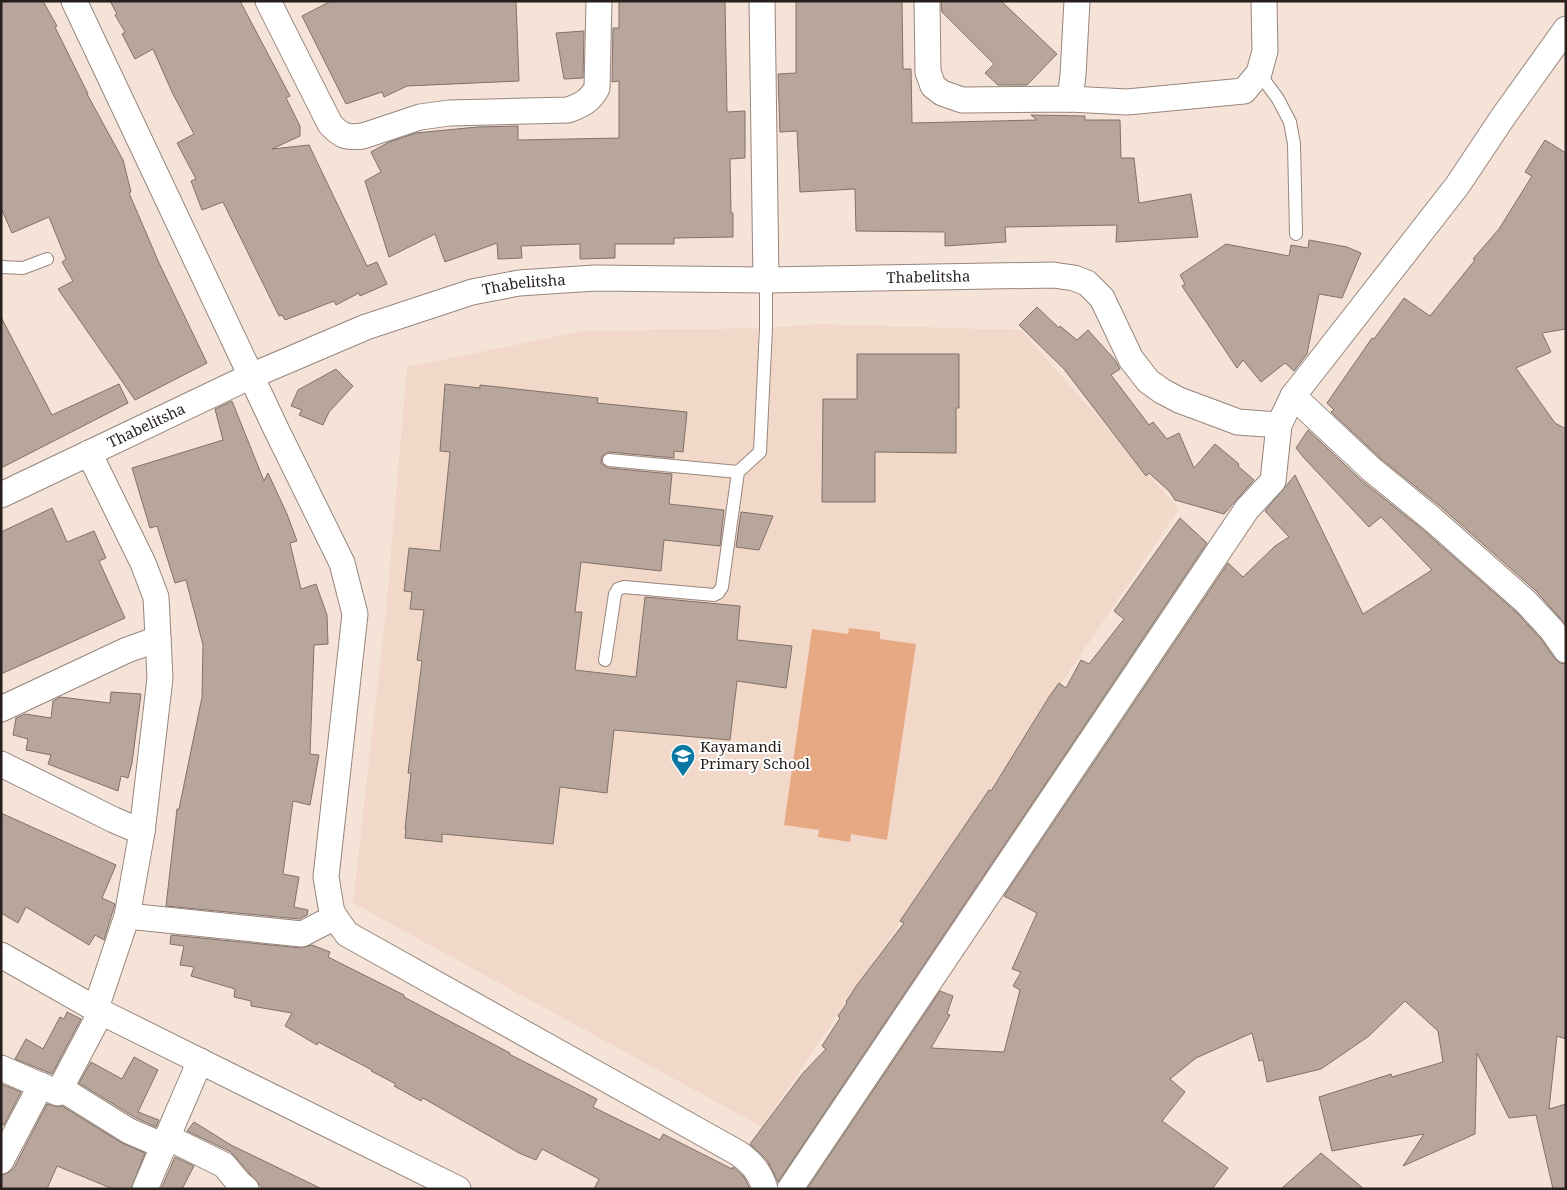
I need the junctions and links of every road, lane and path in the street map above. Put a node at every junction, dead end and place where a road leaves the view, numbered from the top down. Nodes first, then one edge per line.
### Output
1 (74, 1) edge
2 (268, 1) edge
3 (599, 1) edge
4 (762, 1) edge
5 (927, 1) edge
6 (1077, 1) edge
7 (1264, 1) edge
8 (1566, 29) edge
9 (1259, 73) junction
10 (1070, 99) junction
11 (1296, 234) dead end
12 (47, 259) dead end
13 (1, 267) edge
14 (766, 280) junction
15 (251, 376) junction
16 (1293, 396) junction
17 (1279, 425) junction
18 (89, 453) junction
19 (609, 460) dead end
20 (738, 472) junction
21 (1, 495) edge
22 (158, 639) junction
23 (1566, 650) edge
24 (604, 660) dead end
25 (1, 710) edge
26 (1, 764) edge
27 (142, 832) junction
28 (127, 916) junction
29 (335, 917) junction
30 (1, 955) edge
31 (99, 1010) junction
32 (200, 1061) junction
33 (1, 1068) edge
34 (51, 1087) junction
35 (166, 1141) junction
36 (1, 1161) edge
37 (145, 1189) edge
38 (246, 1189) edge
39 (458, 1189) edge
40 (765, 1189) edge
41 (790, 1189) edge

1 - 15 street
2 - 3 street
4 - 14 street
5 - 10 street
6 - 10 street
7 - 9 street
8 - 16 street
9 - 10 street
9 - 11 lane
12 - 13 lane
14 - 15 street, Thabelitsha
14 - 17 street, Thabelitsha
14 - 20 lane
15 - 18 street, Thabelitsha
15 - 29 street
16 - 17 street
16 - 23 street
17 - 41 street
18 - 21 street, Thabelitsha
18 - 22 street
19 - 20 lane
20 - 24 lane
22 - 25 street
22 - 27 street
26 - 27 street
27 - 28 street
28 - 29 street
28 - 31 street
29 - 40 street
30 - 31 street
31 - 32 street
31 - 34 street
32 - 35 street
32 - 39 street
33 - 34 street
34 - 35 street
34 - 36 street
35 - 37 street
35 - 38 street

